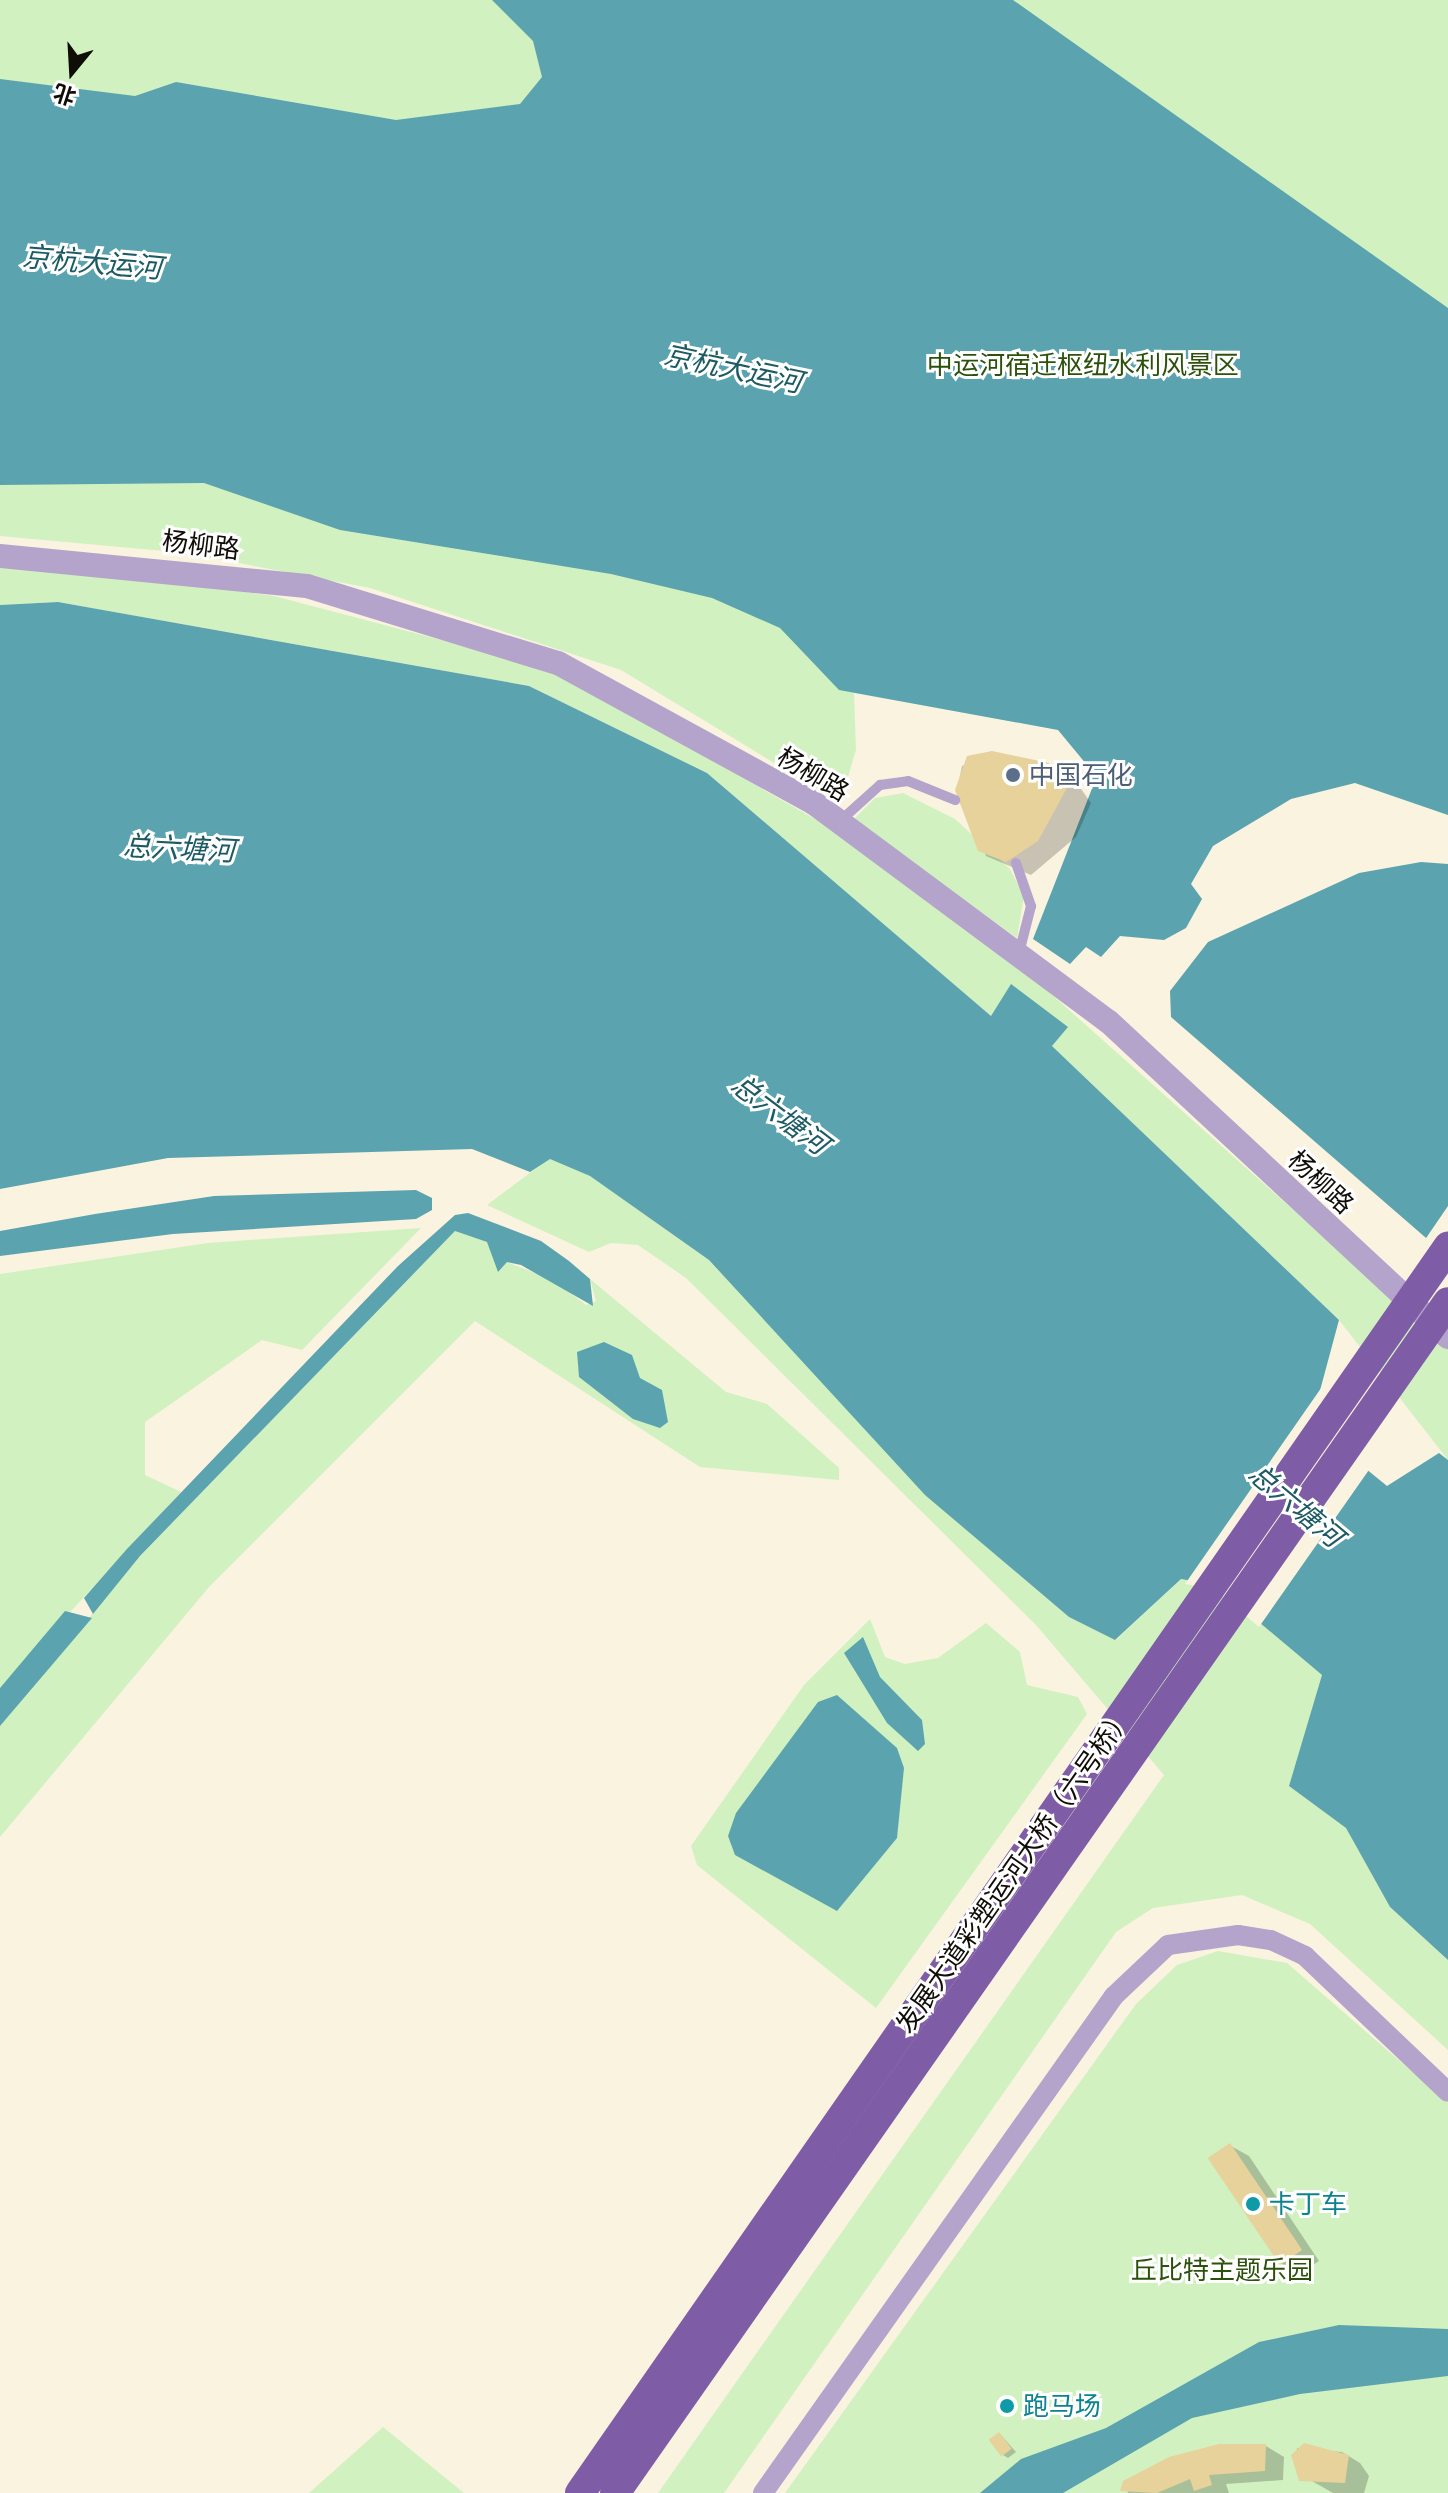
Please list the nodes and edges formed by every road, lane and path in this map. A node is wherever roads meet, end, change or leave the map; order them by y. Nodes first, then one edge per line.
1 (0, 556) edge
2 (955, 800) dead end
3 (839, 822) junction
4 (1016, 863) dead end
5 (1018, 955) junction
6 (1448, 1247) edge
7 (1448, 1302) edge
8 (1448, 1337) edge
9 (1448, 2092) edge
10 (580, 2493) edge
11 (615, 2493) edge
12 (763, 2493) edge

1 - 3 street, 杨柳路
2 - 3 lane
3 - 5 street, 杨柳路
4 - 5 lane
5 - 8 street, 杨柳路
6 - 10 main road, 发展大道彩塑运河大桥（六号桥）, bridge
7 - 11 main road, 发展大道彩塑运河大桥（六号桥）, bridge
9 - 12 street

